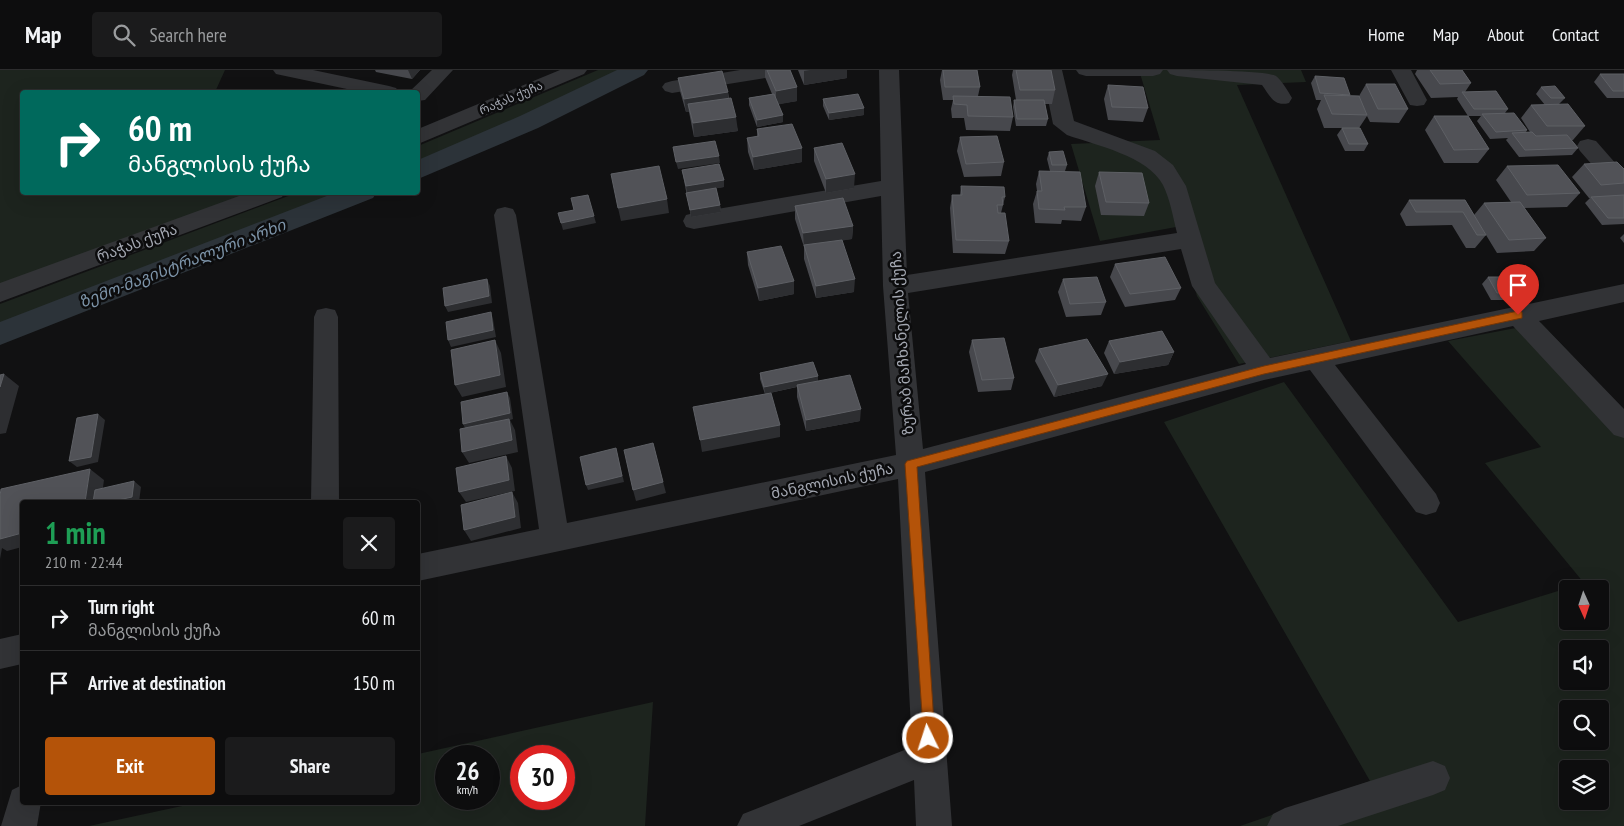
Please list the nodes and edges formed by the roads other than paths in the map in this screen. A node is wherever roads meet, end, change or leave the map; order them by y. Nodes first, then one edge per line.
1 (283, 70) edge
2 (443, 70) edge
3 (577, 70) edge
4 (778, 70) edge
5 (889, 70) edge
6 (1052, 70) edge
7 (1086, 70) edge
8 (1153, 70) edge
9 (1177, 70) edge
10 (1401, 70) edge
11 (672, 87) dead end
12 (379, 90) edge
13 (420, 93) edge
14 (1282, 98) dead end
15 (1417, 100) dead end
16 (420, 136) edge
17 (1588, 146) dead end
18 (893, 186) junction
19 (1624, 187) edge
20 (266, 195) edge
21 (505, 215) dead end
22 (694, 221) dead end
23 (1188, 238) junction
24 (896, 286) junction
25 (0, 293) edge
26 (1624, 293) edge
27 (1518, 315) junction
28 (326, 317) dead end
29 (1316, 359) junction
30 (1264, 370) junction
31 (1624, 427) edge
32 (911, 464) junction
33 (325, 500) edge
34 (1426, 502) dead end
35 (555, 539) junction
36 (420, 567) edge
37 (20, 649) edge
38 (0, 654) edge
39 (930, 758) junction
40 (1433, 778) dead end
41 (24, 805) edge
42 (20, 826) edge
43 (755, 826) edge
44 (934, 826) edge
45 (1285, 826) edge

1 - 12 street
2 - 13 street
3 - 16 street, რაჭას ქუჩა
4 - 11 street
5 - 18 street, ზურაბ მაჩხანელის ქუჩა
6 - 23 street
7 - 8 street
9 - 14 street
10 - 15 street
17 - 19 street
18 - 22 street
18 - 24 street, ზურაბ მაჩხანელის ქუჩა
20 - 25 street, რაჭას ქუჩა
21 - 35 street
23 - 24 street
23 - 30 street
24 - 32 street, ზურაბ მაჩხანელის ქუჩა
26 - 27 street, მანგლისის ქუჩა
27 - 29 street, მანგლისის ქუჩა
27 - 31 street
28 - 33 street
29 - 30 street, მანგლისის ქუჩა
29 - 34 street
30 - 32 street, მანგლისის ქუჩა
32 - 35 street, მანგლისის ქუჩა
32 - 39 street, ზურაბ მაჩხანელის ქუჩა
35 - 36 street, მანგლისის ქუჩა
37 - 38 street
39 - 43 street
39 - 44 street, ზურაბ მაჩხანელის ქუჩა
40 - 45 street
41 - 42 street

